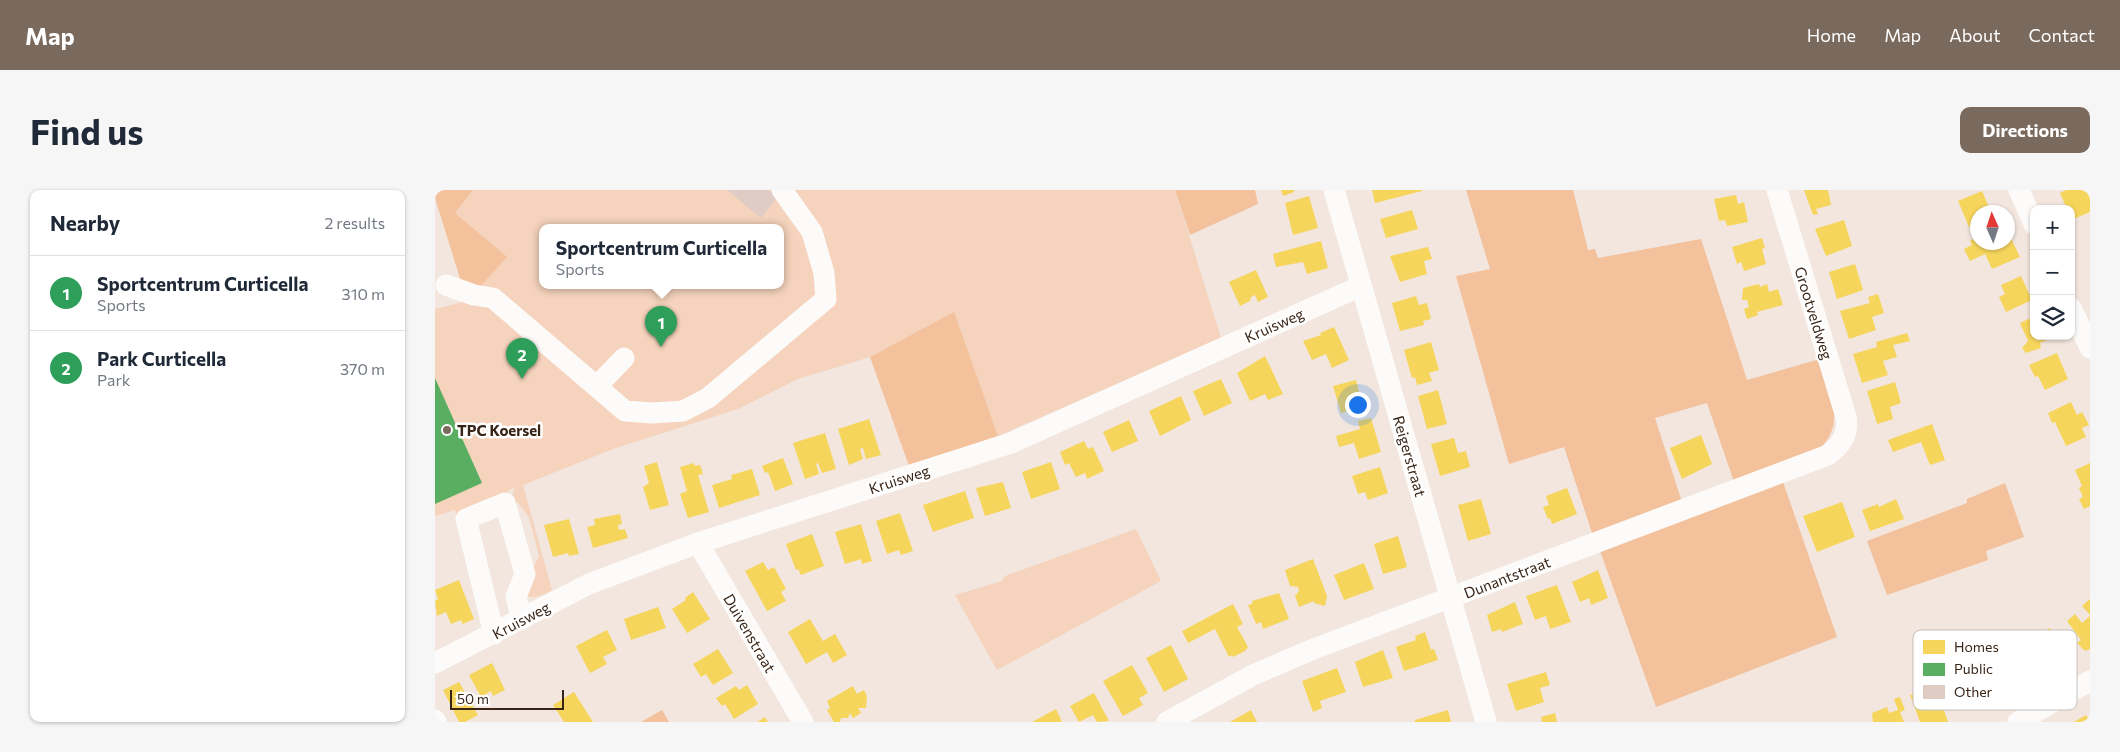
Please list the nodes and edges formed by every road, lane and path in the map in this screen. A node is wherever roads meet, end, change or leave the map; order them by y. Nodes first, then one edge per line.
1 (782, 190) edge
2 (1334, 190) edge
3 (1777, 190) edge
4 (2019, 190) edge
5 (2030, 215) edge
6 (446, 284) dead end
7 (1361, 286) junction
8 (2075, 316) edge
9 (2090, 348) edge
10 (624, 358) dead end
11 (597, 386) junction
12 (1845, 436) joint
13 (698, 543) junction
14 (1451, 598) junction
15 (521, 620) junction
16 (494, 634) junction
17 (435, 663) edge
18 (2090, 681) edge
19 (2077, 688) edge
20 (2039, 710) edge
21 (803, 722) edge
22 (1167, 722) edge
23 (1487, 722) edge
24 (2018, 722) edge

1 - 11 street
2 - 7 street, Reigerstraat
3 - 12 street, Grootveldweg
4 - 5 street
6 - 11 street
7 - 13 street, Kruisweg
7 - 14 street, Reigerstraat
8 - 9 street
10 - 11 street
12 - 14 street, Dunantstraat
13 - 15 street, Kruisweg
13 - 21 street, Duivenstraat
14 - 22 street, Dunantstraat
14 - 23 street, Reigerstraat
15 - 16 street, Kruisweg
15 - 16 street
16 - 17 street, Kruisweg
18 - 19 street
20 - 24 street

